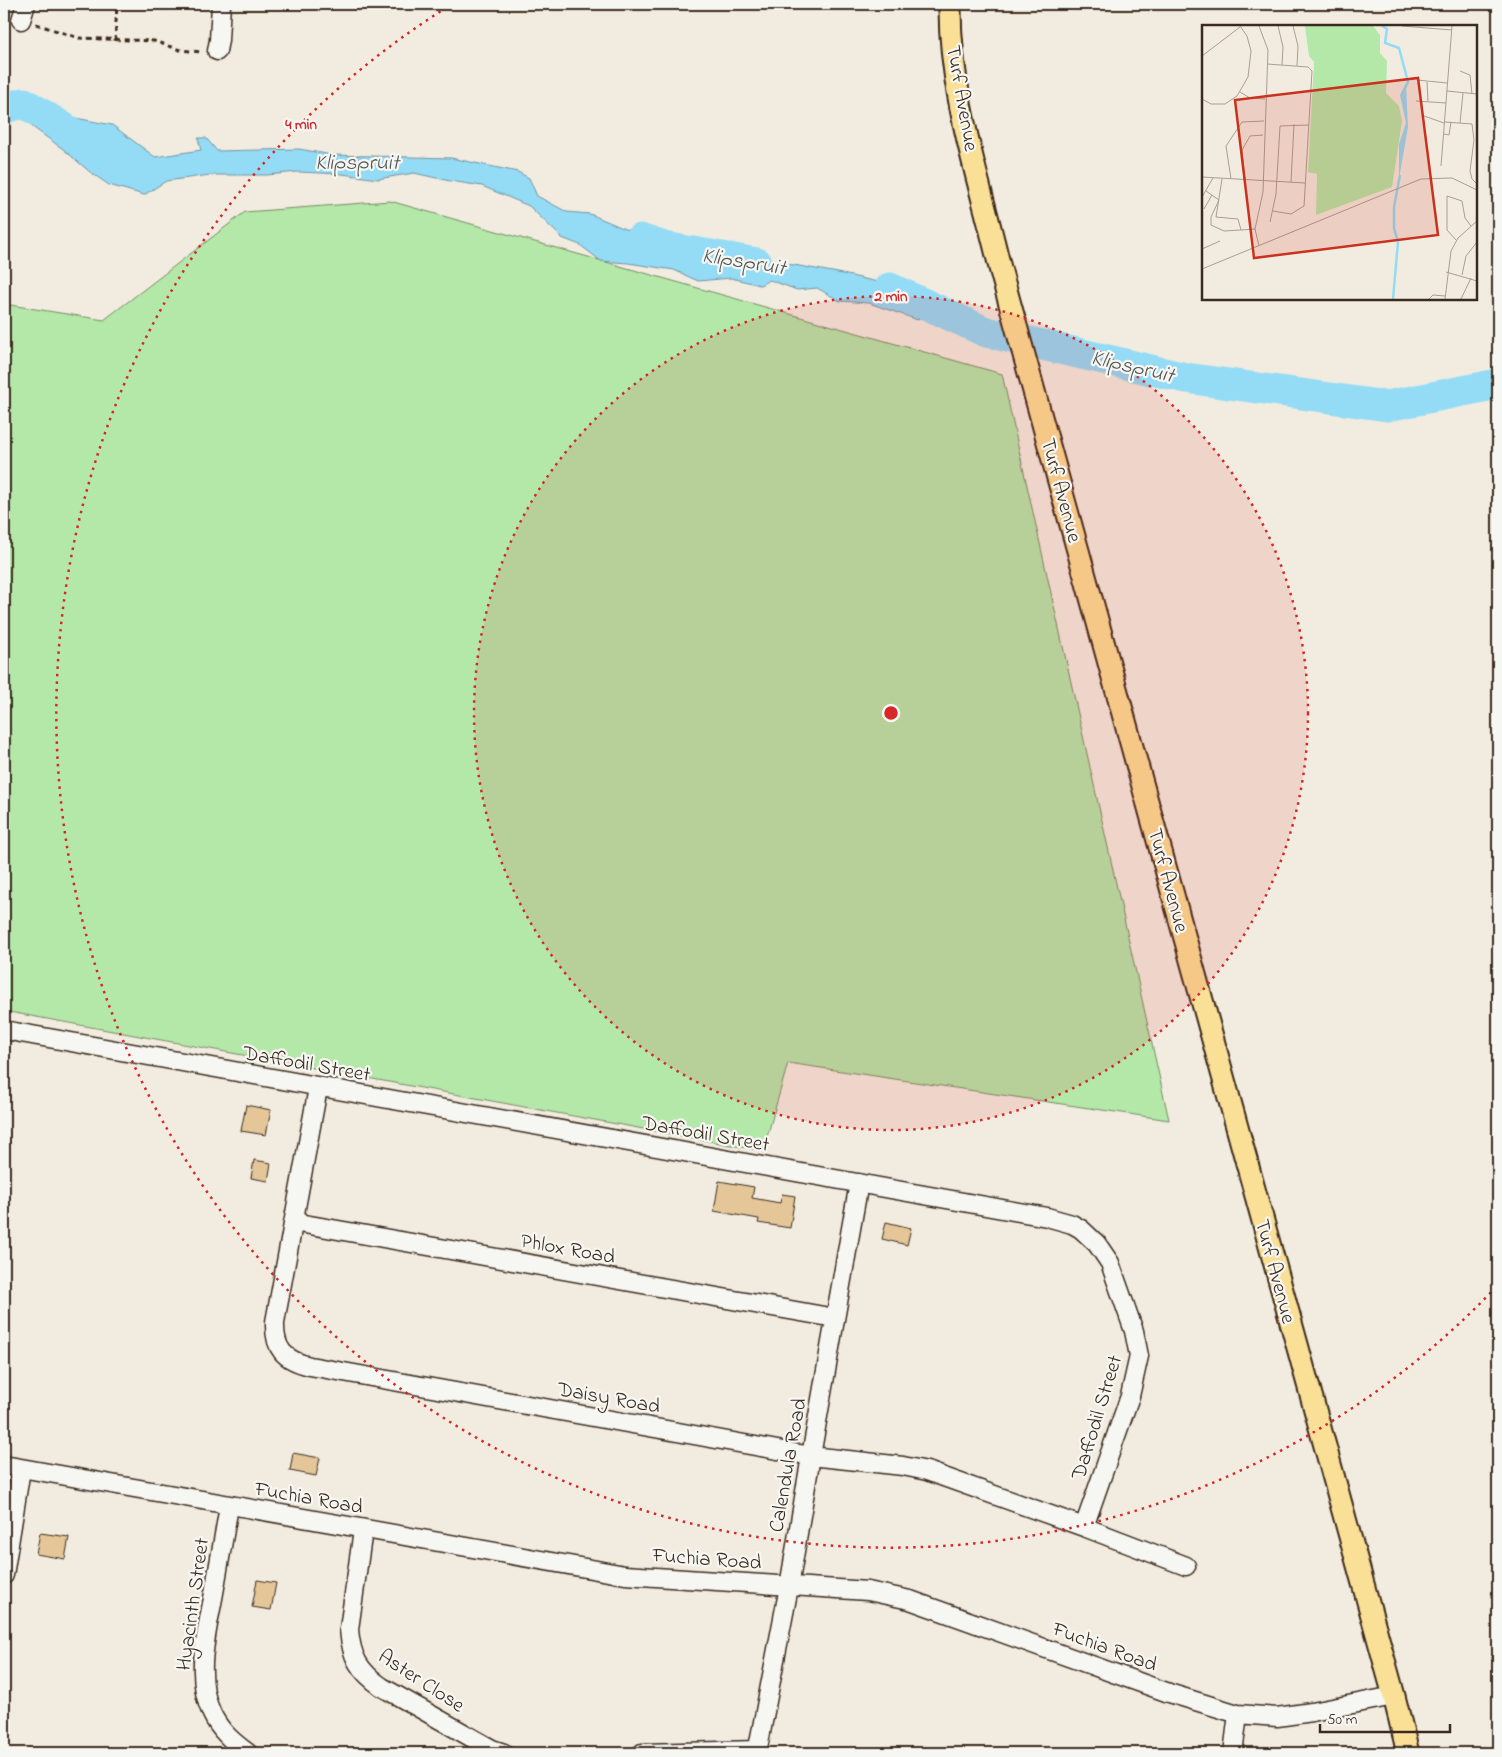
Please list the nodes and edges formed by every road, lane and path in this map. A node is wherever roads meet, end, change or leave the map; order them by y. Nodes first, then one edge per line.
1 (118, 4) edge
2 (221, 4) edge
3 (950, 4) edge
4 (24, 12) edge
5 (115, 41) junction
6 (217, 52) joint
7 (4, 1030) edge
8 (318, 1088) junction
9 (860, 1183) junction
10 (293, 1222) junction
11 (835, 1318) junction
12 (811, 1456) junction
13 (4, 1466) edge
14 (21, 1469) junction
15 (229, 1506) junction
16 (1084, 1528) junction
17 (363, 1530) junction
18 (1186, 1566) dead end
19 (4, 1575) edge
20 (789, 1587) junction
21 (1394, 1696) junction
22 (1238, 1714) junction
23 (758, 1751) edge
24 (248, 1753) edge
25 (504, 1753) edge
26 (642, 1753) edge
27 (1233, 1753) edge
28 (1408, 1753) edge

1 - 5 path
2 - 6 street
3 - 21 main road, Turf Avenue
4 - 5 path
5 - 6 path
7 - 8 street, Daffodil Street
8 - 9 street, Daffodil Street
8 - 10 street, Daisy Road
9 - 11 street, Calendula Road
9 - 16 street, Daffodil Street
10 - 11 street, Phlox Road
10 - 12 street, Daisy Road
11 - 12 street, Calendula Road
12 - 16 street, Daisy Road
12 - 20 street, Calendula Road
13 - 14 street, Fuchia Road
14 - 15 street, Fuchia Road
14 - 19 street
15 - 17 street, Fuchia Road
15 - 24 street, Hyacinth Street
16 - 18 street, Daisy Road
17 - 20 street, Fuchia Road
17 - 25 street, Aster Close
20 - 22 street, Fuchia Road
20 - 23 street, Calendula Road
21 - 22 street, Fuchia Road
21 - 28 main road, Turf Avenue
22 - 27 street
23 - 26 street

